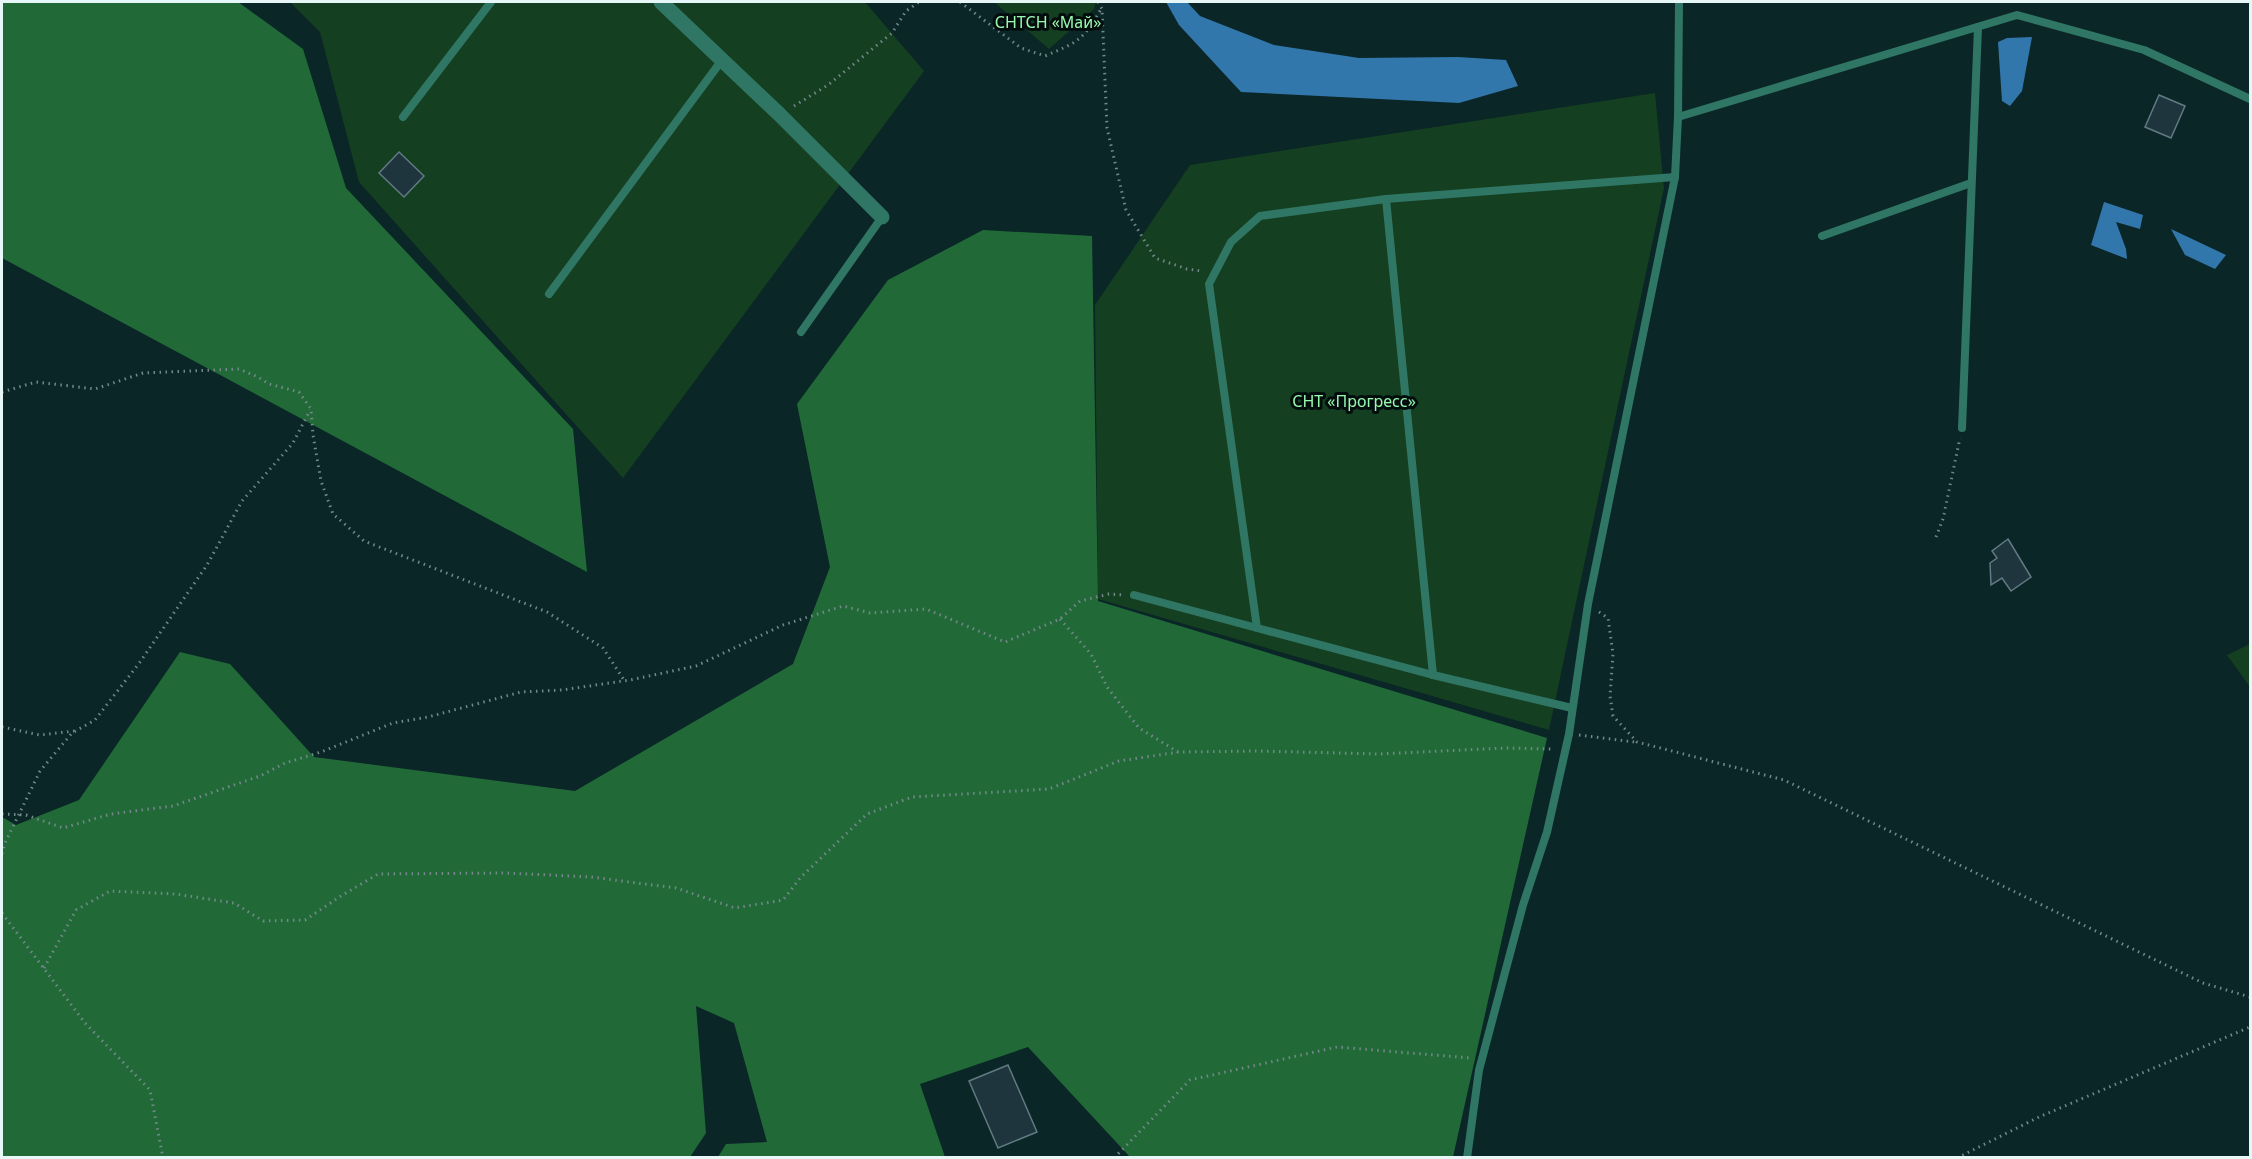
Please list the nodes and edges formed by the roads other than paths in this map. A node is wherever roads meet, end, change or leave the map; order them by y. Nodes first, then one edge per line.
1 (491, 2) edge
2 (660, 2) edge
3 (1679, 2) edge
4 (1978, 27) junction
5 (722, 60) junction
6 (2250, 99) edge
7 (403, 117) dead end
8 (1678, 117) junction
9 (1675, 177) junction
10 (1971, 183) junction
11 (1386, 199) junction
12 (882, 217) joint
13 (1822, 236) dead end
14 (549, 294) dead end
15 (801, 332) dead end
16 (1962, 428) road end
17 (1134, 595) road end
18 (1257, 628) junction
19 (1433, 675) junction
20 (1572, 708) junction
21 (1467, 1158) edge

1 - 7 lane
2 - 5 street
3 - 8 lane
4 - 6 lane
4 - 8 lane
4 - 10 lane
5 - 12 street
5 - 14 lane
8 - 9 lane
9 - 11 lane
9 - 20 lane
10 - 13 lane
10 - 16 lane
11 - 18 lane
11 - 19 lane
12 - 15 lane
17 - 18 lane
18 - 19 lane
19 - 20 lane
20 - 21 lane

